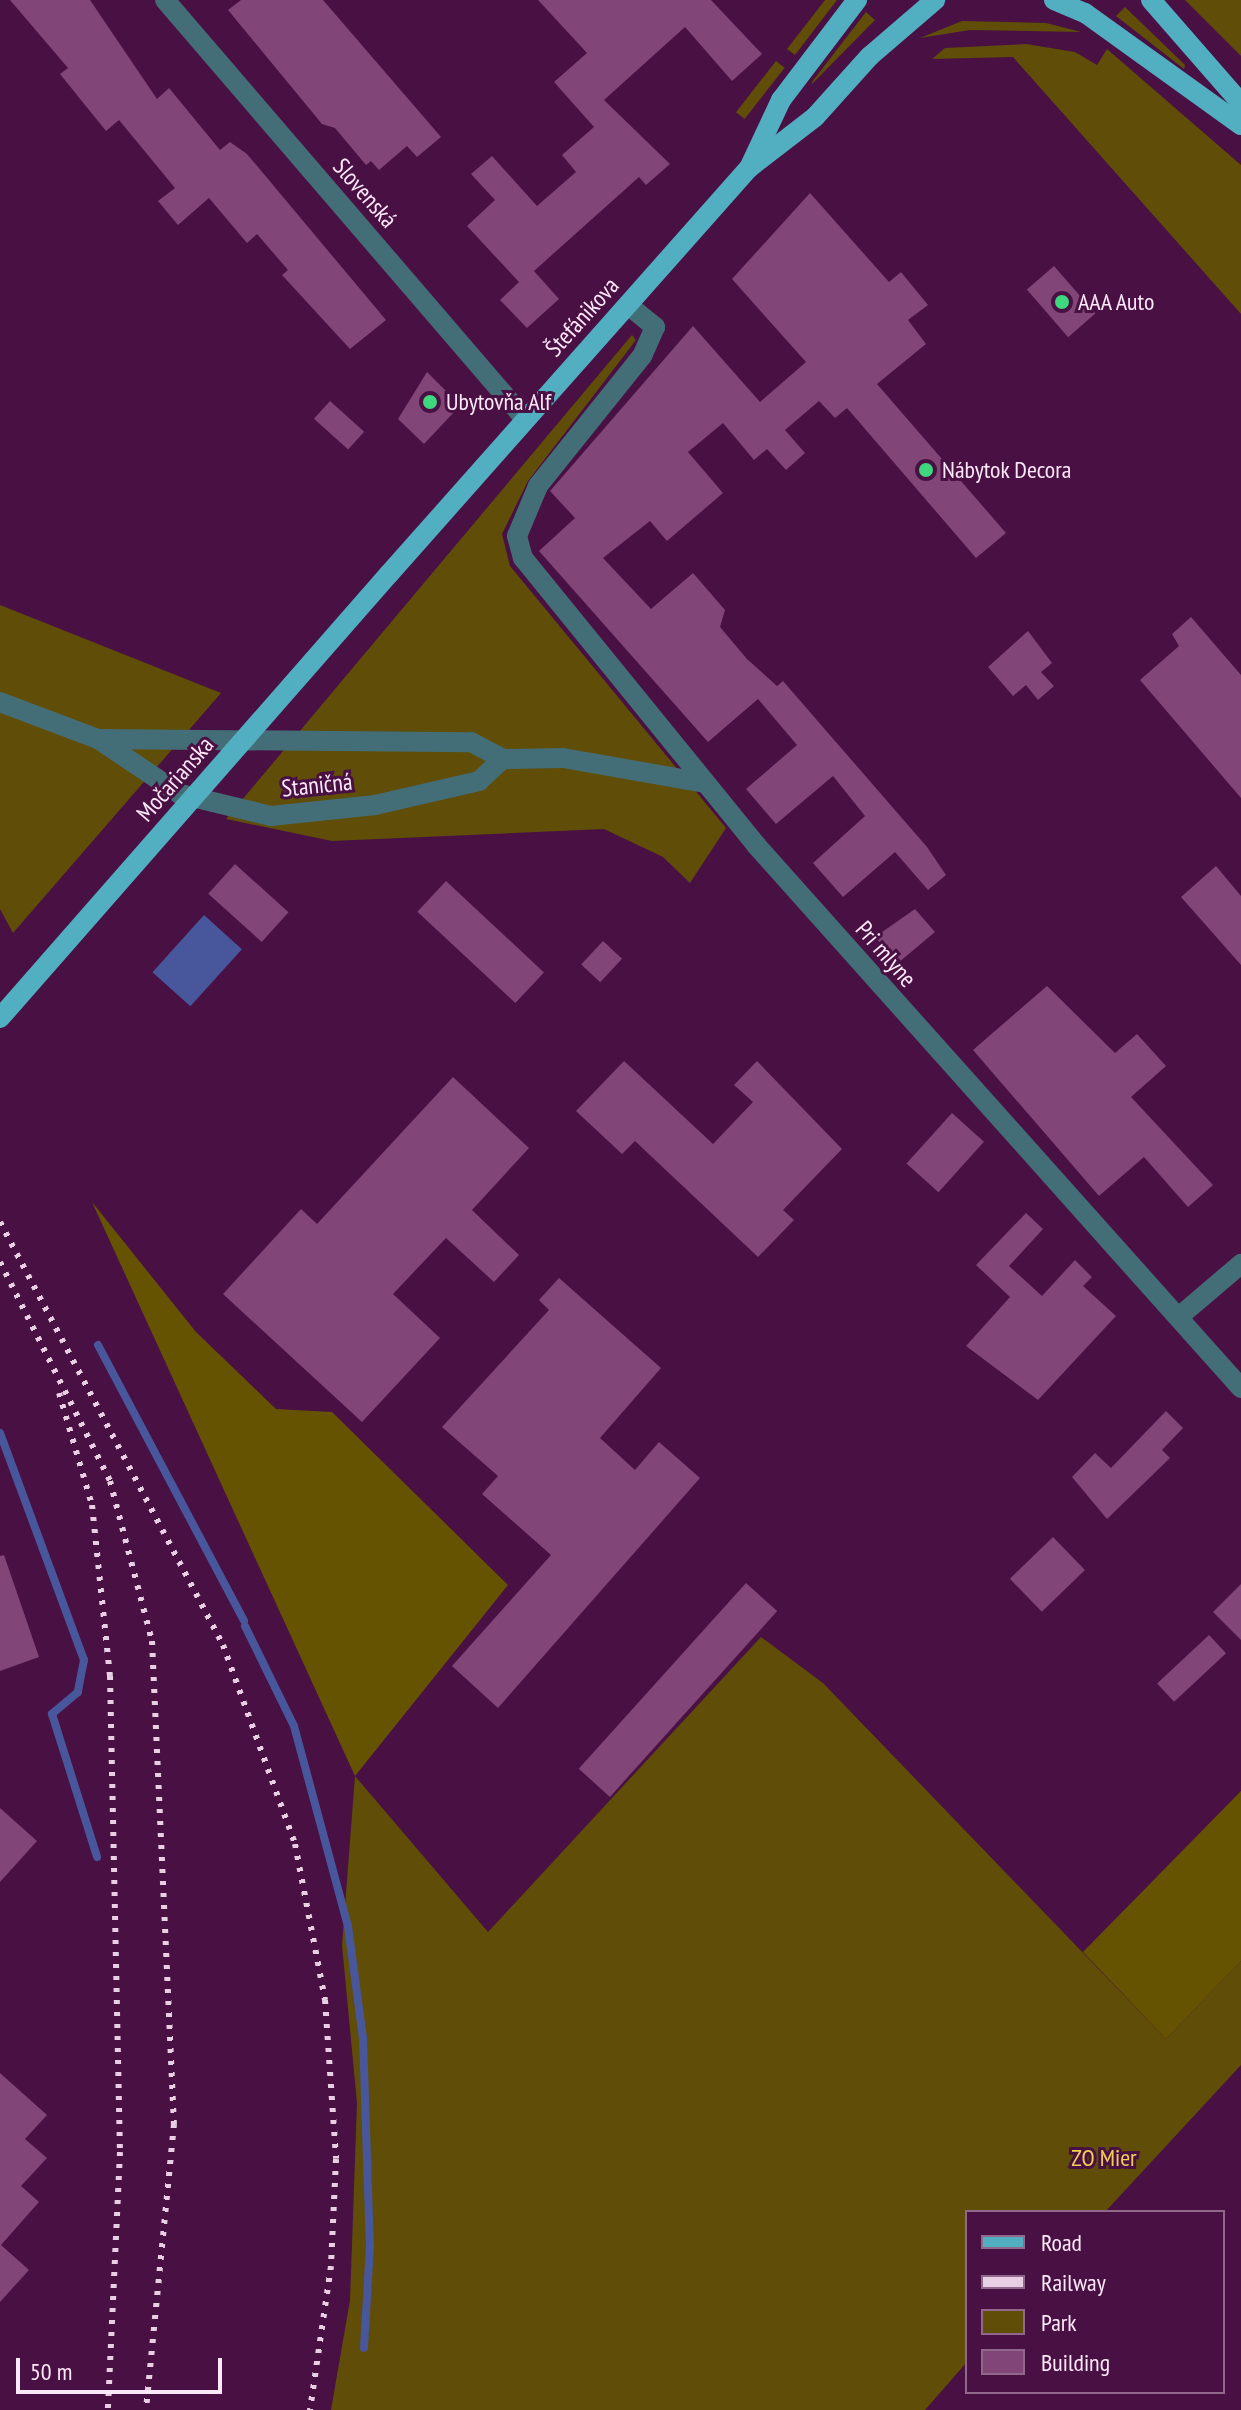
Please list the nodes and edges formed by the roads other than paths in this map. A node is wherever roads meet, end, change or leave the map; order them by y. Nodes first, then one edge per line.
1 (165, 0) edge
2 (857, 0) edge
3 (935, 0) edge
4 (1054, 0) edge
5 (1151, 0) edge
6 (1241, 103) edge
7 (1241, 125) edge
8 (749, 168) junction
9 (628, 305) junction
10 (525, 419) junction
11 (389, 574) joint
12 (0, 702) edge
13 (98, 739) junction
14 (503, 759) junction
15 (705, 783) junction
16 (0, 1018) edge
17 (1241, 1264) edge
18 (1181, 1315) junction
19 (1241, 1388) edge

1 - 10 street, Slovenská
2 - 8 main road
3 - 8 main road
4 - 7 main road
5 - 6 main road
8 - 9 main road, Štefánikova
9 - 10 main road, Štefánikova
9 - 15 street, Pri mlyne
10 - 11 main road, Štefánikova
11 - 16 main road, Močarianska, bridge
12 - 13 street, Staničná
13 - 14 street, Staničná
13 - 14 street, Staničná
14 - 15 street, Staničná
15 - 18 street, Pri mlyne
17 - 18 street
18 - 19 street, Pri mlyne

